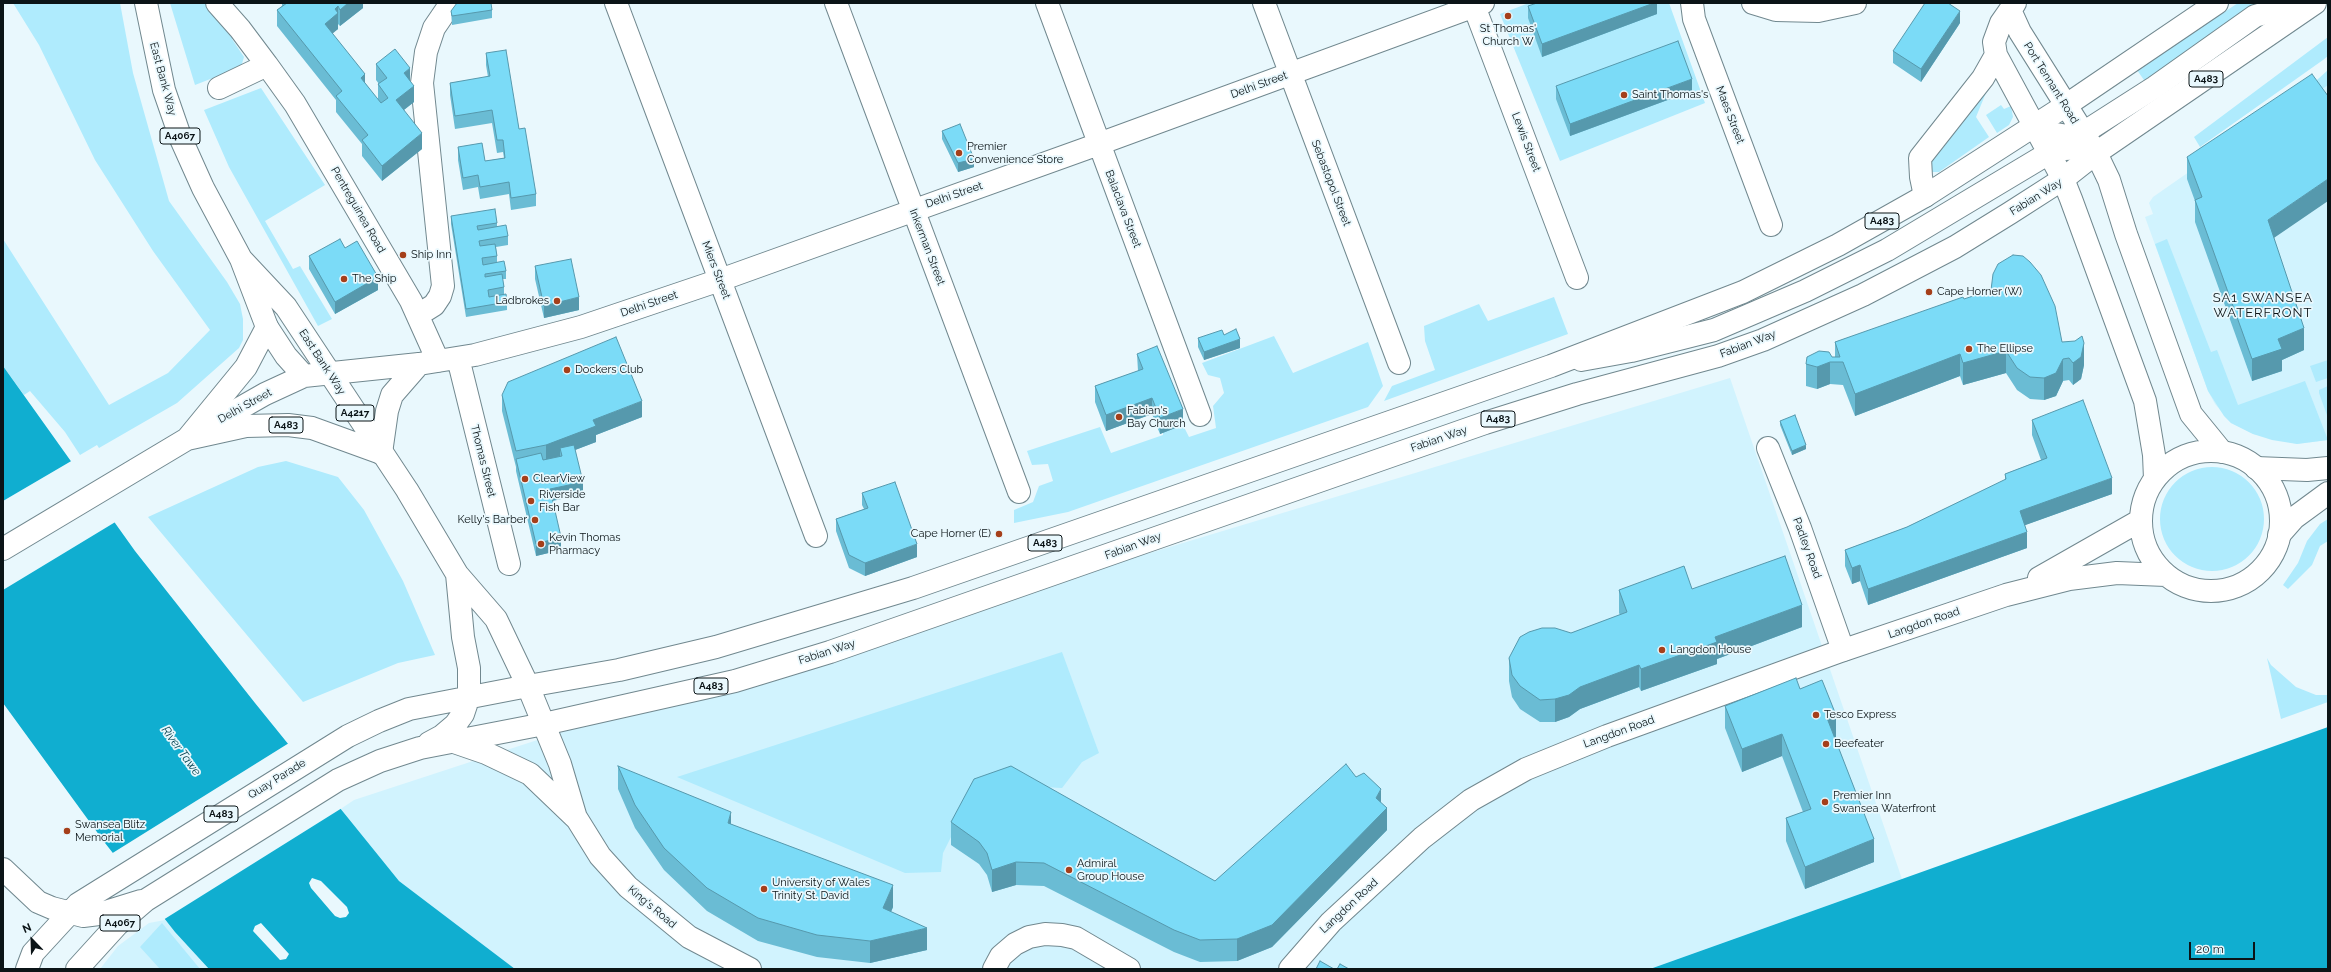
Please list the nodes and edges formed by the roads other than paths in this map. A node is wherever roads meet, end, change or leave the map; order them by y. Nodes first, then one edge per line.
1 (146, 3) edge
2 (217, 3) edge
3 (451, 3) edge
4 (616, 3) edge
5 (836, 3) edge
6 (1047, 3) edge
7 (1264, 3) edge
8 (1692, 3) edge
9 (1753, 3) edge
10 (1854, 3) edge
11 (2217, 3) edge
12 (2300, 3) edge
13 (2315, 3) edge
14 (1479, 5) edge
15 (2013, 7) edge
16 (1996, 55) junction
17 (267, 65) junction
18 (1290, 74) junction
19 (219, 88) dead end
20 (2065, 106) junction
21 (2034, 126) junction
22 (2083, 133) junction
23 (1098, 144) junction
24 (2048, 153) junction
25 (2096, 153) junction
26 (2063, 179) junction
27 (1925, 196) junction
28 (913, 209) junction
29 (1771, 225) dead end
30 (241, 259) junction
31 (1577, 278) dead end
32 (720, 280) junction
33 (418, 315) junction
34 (267, 327) junction
35 (438, 361) junction
36 (1399, 364) dead end
37 (1551, 366) junction
38 (329, 373) junction
39 (304, 376) junction
40 (1200, 415) dead end
41 (187, 439) junction
42 (1768, 448) dead end
43 (2222, 452) junction
44 (382, 453) junction
45 (2256, 468) junction
46 (2328, 468) edge
47 (2155, 479) junction
48 (1019, 492) dead end
49 (2328, 494) edge
50 (2141, 520) junction
51 (2279, 535) junction
52 (816, 536) dead end
53 (3, 549) edge
54 (509, 564) dead end
55 (457, 574) junction
56 (2166, 575) junction
57 (2006, 595) junction
58 (1843, 650) junction
59 (528, 686) junction
60 (469, 696) junction
61 (544, 724) junction
62 (454, 742) junction
63 (420, 748) junction
64 (577, 819) junction
65 (3, 869) edge
66 (146, 900) junction
67 (68, 912) junction
68 (27, 969) edge
69 (77, 969) edge
70 (750, 969) edge
71 (994, 969) edge
72 (1129, 969) edge
73 (1290, 969) edge

1 - 30 main road, East Bank Way / A4067
2 - 17 main road, Pentreguinea Road
3 - 33 main road
4 - 32 main road, Miers Street
5 - 28 main road, Inkerman Street
6 - 23 main road, Balaclava Street
7 - 18 main road, Sebastopol Street
8 - 29 main road, Maes Street
9 - 10 main road
11 - 20 main road, A483
12 - 22 main road
13 - 25 main road, Fabian Way / A483
14 - 18 main road, Delhi Street
14 - 31 main road, Lewis Street
15 - 16 main road, Port Tennant Road
15 - 20 main road, Port Tennant Road
16 - 21 main road, Port Tennant Road
16 - 27 main road, Port Tennant Road
17 - 19 main road
17 - 33 main road, Pentreguinea Road
18 - 23 main road, Delhi Street
18 - 36 main road, Sebastopol Street
20 - 21 main road, A483
20 - 22 main road, Port Tennant Road
21 - 22 main road
21 - 24 main road, Port Tennant Road
21 - 27 main road, A483
22 - 25 main road, Port Tennant Road
23 - 28 main road, Delhi Street
23 - 40 main road, Balaclava Street
24 - 25 main road
24 - 26 main road, Port Tennant Road
24 - 37 main road
25 - 26 main road, Fabian Way / A483
25 - 43 main road, Port Tennant Road
26 - 47 main road, Port Tennant Road
26 - 61 main road, Fabian Way / A483
27 - 37 main road, A483
28 - 32 main road, Delhi Street
28 - 48 main road, Inkerman Street
30 - 34 main road, East Bank Way / A4067
30 - 38 main road, East Bank Way / A4067
32 - 35 main road, Delhi Street
32 - 52 main road, Miers Street
33 - 35 main road, Pentreguinea Road
34 - 39 main road
34 - 41 main road
35 - 38 main road, Delhi Street
35 - 44 main road
35 - 54 main road, Thomas Street
37 - 59 main road, A483
38 - 39 main road, Delhi Street
38 - 44 main road, East Bank Way / A4217
39 - 41 main road, Delhi Street
41 - 44 main road, A483
41 - 53 main road, A483
42 - 58 main road, Padley Road
43 - 45 main road
43 - 47 main road
44 - 55 main road, East Bank Way / A483
45 - 46 main road
45 - 51 main road
47 - 50 main road
49 - 51 main road
50 - 56 main road
50 - 57 main road, Langdon Road
51 - 56 main road
55 - 59 main road, East Bank Way / A483
55 - 60 main road, East Bank Way / A483
56 - 57 main road, Langdon Road
57 - 58 main road, Langdon Road
58 - 73 main road, Langdon Road
59 - 60 main road, Quay Parade / A483
59 - 61 main road, King's Road
60 - 63 main road, East Bank Way / A483
60 - 67 main road, Quay Parade / A483
61 - 62 main road, A483
61 - 64 main road, King's Road
62 - 63 main road, A483
62 - 64 main road, King's Road
63 - 66 main road, A483
64 - 70 main road, King's Road
65 - 67 main road, A483
66 - 67 main road, A483
66 - 69 main road, A4067
67 - 68 main road, Quay Parade / A483
71 - 72 main road

